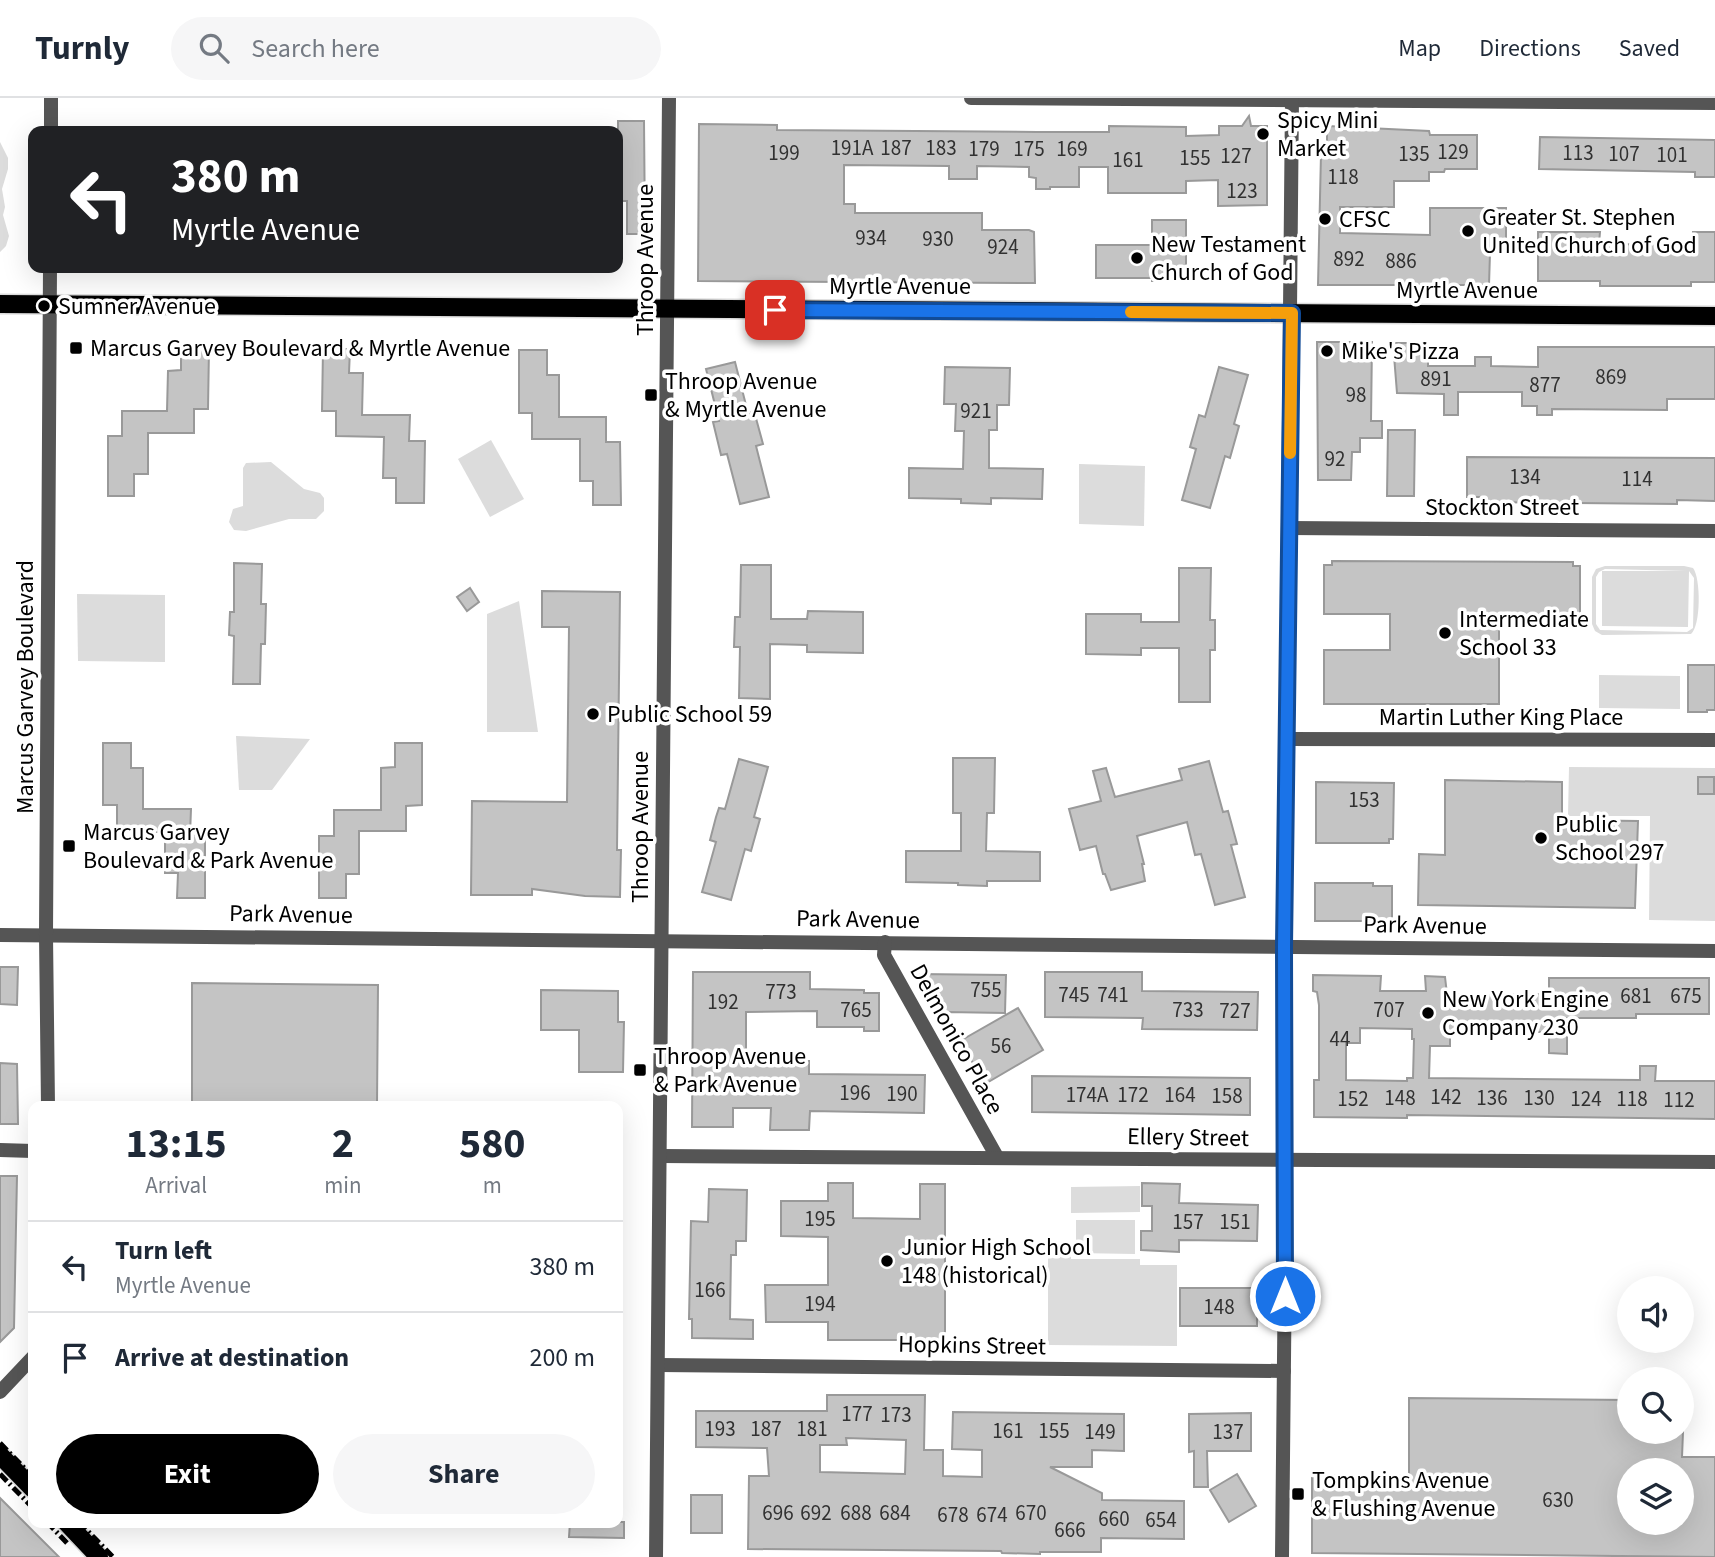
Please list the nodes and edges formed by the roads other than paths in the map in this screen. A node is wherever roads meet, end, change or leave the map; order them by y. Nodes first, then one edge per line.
1 (51, 98) edge
2 (669, 98) edge
3 (971, 98) edge
4 (1292, 99) edge
5 (1715, 103) edge
6 (51, 126) edge
7 (50, 273) edge
8 (0, 304) edge
9 (50, 305) junction
10 (667, 309) junction
11 (1292, 313) junction
12 (1715, 316) edge
13 (1289, 528) junction
14 (1715, 531) edge
15 (1286, 738) junction
16 (1715, 740) edge
17 (0, 934) edge
18 (46, 935) junction
19 (662, 940) junction
20 (885, 942) junction
21 (1284, 947) junction
22 (1715, 951) edge
23 (48, 1101) edge
24 (0, 1150) edge
25 (28, 1151) edge
26 (661, 1156) junction
27 (998, 1157) junction
28 (1286, 1161) junction
29 (1715, 1162) edge
30 (28, 1362) edge
31 (659, 1365) junction
32 (1284, 1371) junction
33 (0, 1392) edge
34 (0, 1455) edge
35 (28, 1484) edge
36 (72, 1528) edge
37 (99, 1557) edge
38 (656, 1557) edge
39 (1282, 1557) edge

1 - 6 street
2 - 10 street, Throop Avenue
3 - 4 street
4 - 5 street
4 - 11 street
7 - 9 street, Marcus Garvey Boulevard
8 - 9 main road, Myrtle Avenue
9 - 10 main road, Myrtle Avenue
9 - 18 street, Marcus Garvey Boulevard
10 - 11 main road, Myrtle Avenue
10 - 19 street, Throop Avenue
11 - 12 main road, Myrtle Avenue
11 - 13 street
13 - 14 street, Stockton Street
13 - 15 street
15 - 16 street, Martin Luther King Place
15 - 21 street
17 - 18 street, Park Avenue
18 - 19 street, Park Avenue
18 - 23 street, Marcus Garvey Boulevard
19 - 20 street, Park Avenue
19 - 26 street, Throop Avenue
20 - 21 street, Park Avenue
20 - 27 street, Delmonico Place
21 - 22 street, Park Avenue
21 - 28 street
24 - 25 street
26 - 27 street, Ellery Street
26 - 31 street, Throop Avenue
27 - 28 street, Ellery Street
28 - 29 street, Ellery Street
28 - 32 street
30 - 33 street
31 - 32 street, Hopkins Street
31 - 38 street, Throop Avenue
32 - 39 street
34 - 35 main road
36 - 37 main road

